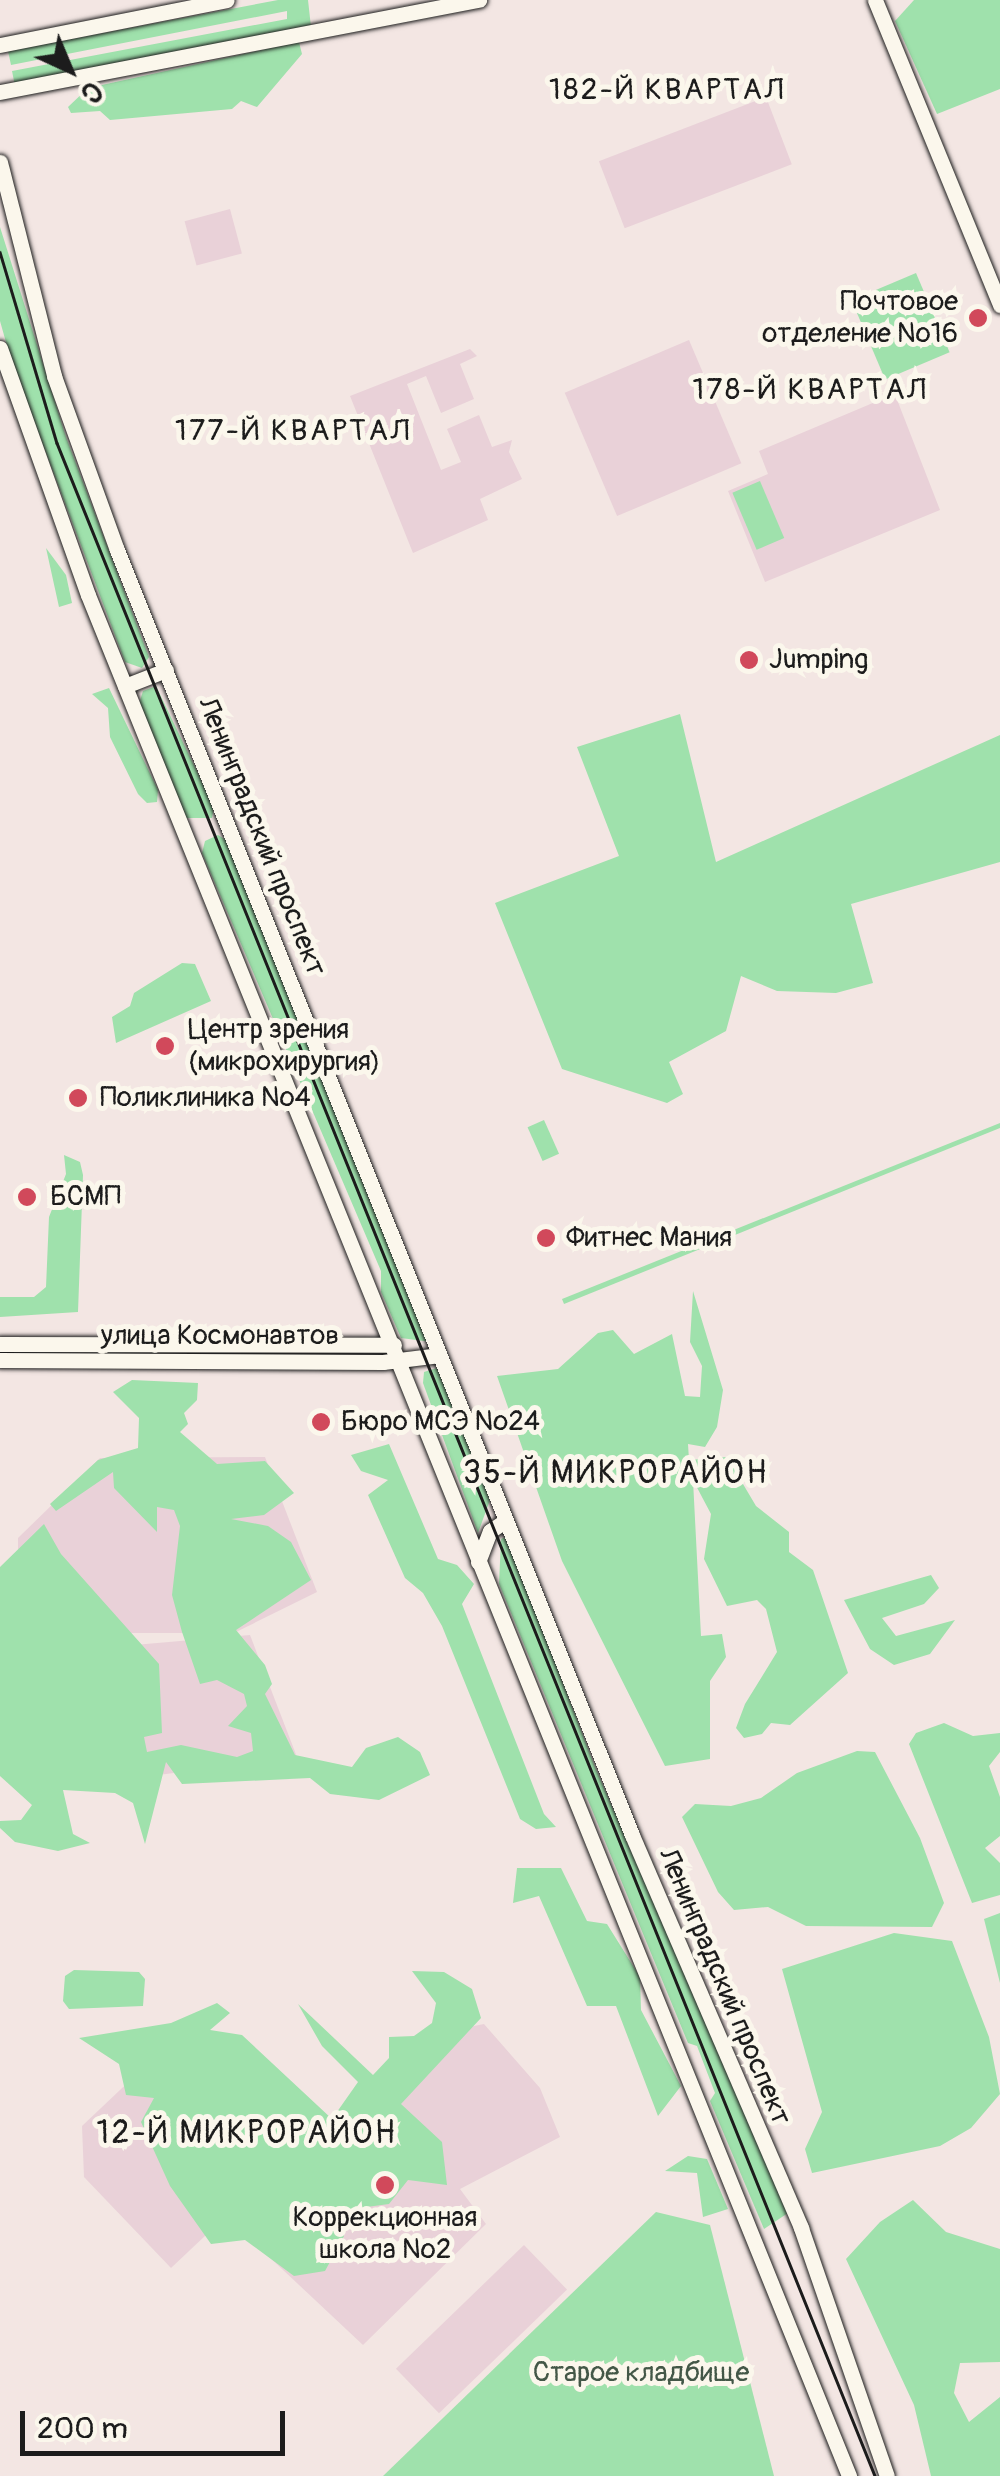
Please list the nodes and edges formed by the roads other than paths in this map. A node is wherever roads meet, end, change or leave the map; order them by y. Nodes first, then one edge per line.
1 (227, 0) edge
2 (478, 0) edge
3 (875, 0) edge
4 (0, 46) edge
5 (0, 92) edge
6 (0, 162) edge
7 (5, 216) edge
8 (1000, 305) edge
9 (0, 348) edge
10 (166, 670) junction
11 (125, 686) junction
12 (0, 1344) edge
13 (397, 1352) junction
14 (440, 1355) junction
15 (0, 1360) edge
16 (505, 1521) junction
17 (478, 1562) junction
18 (849, 2476) edge
19 (887, 2476) edge

1 - 4 main road
2 - 5 main road
3 - 8 main road
6 - 7 main road, Ленинградский проспект
7 - 10 main road, Ленинградский проспект
9 - 11 main road
10 - 11 main road
10 - 14 main road, Ленинградский проспект
11 - 13 main road
12 - 13 main road, улица Космонавтов
13 - 14 main road, улица Космонавтов
13 - 15 main road, улица Космонавтов
13 - 17 main road
14 - 16 main road, Ленинградский проспект
16 - 17 main road
16 - 19 main road, Ленинградский проспект
17 - 18 main road

